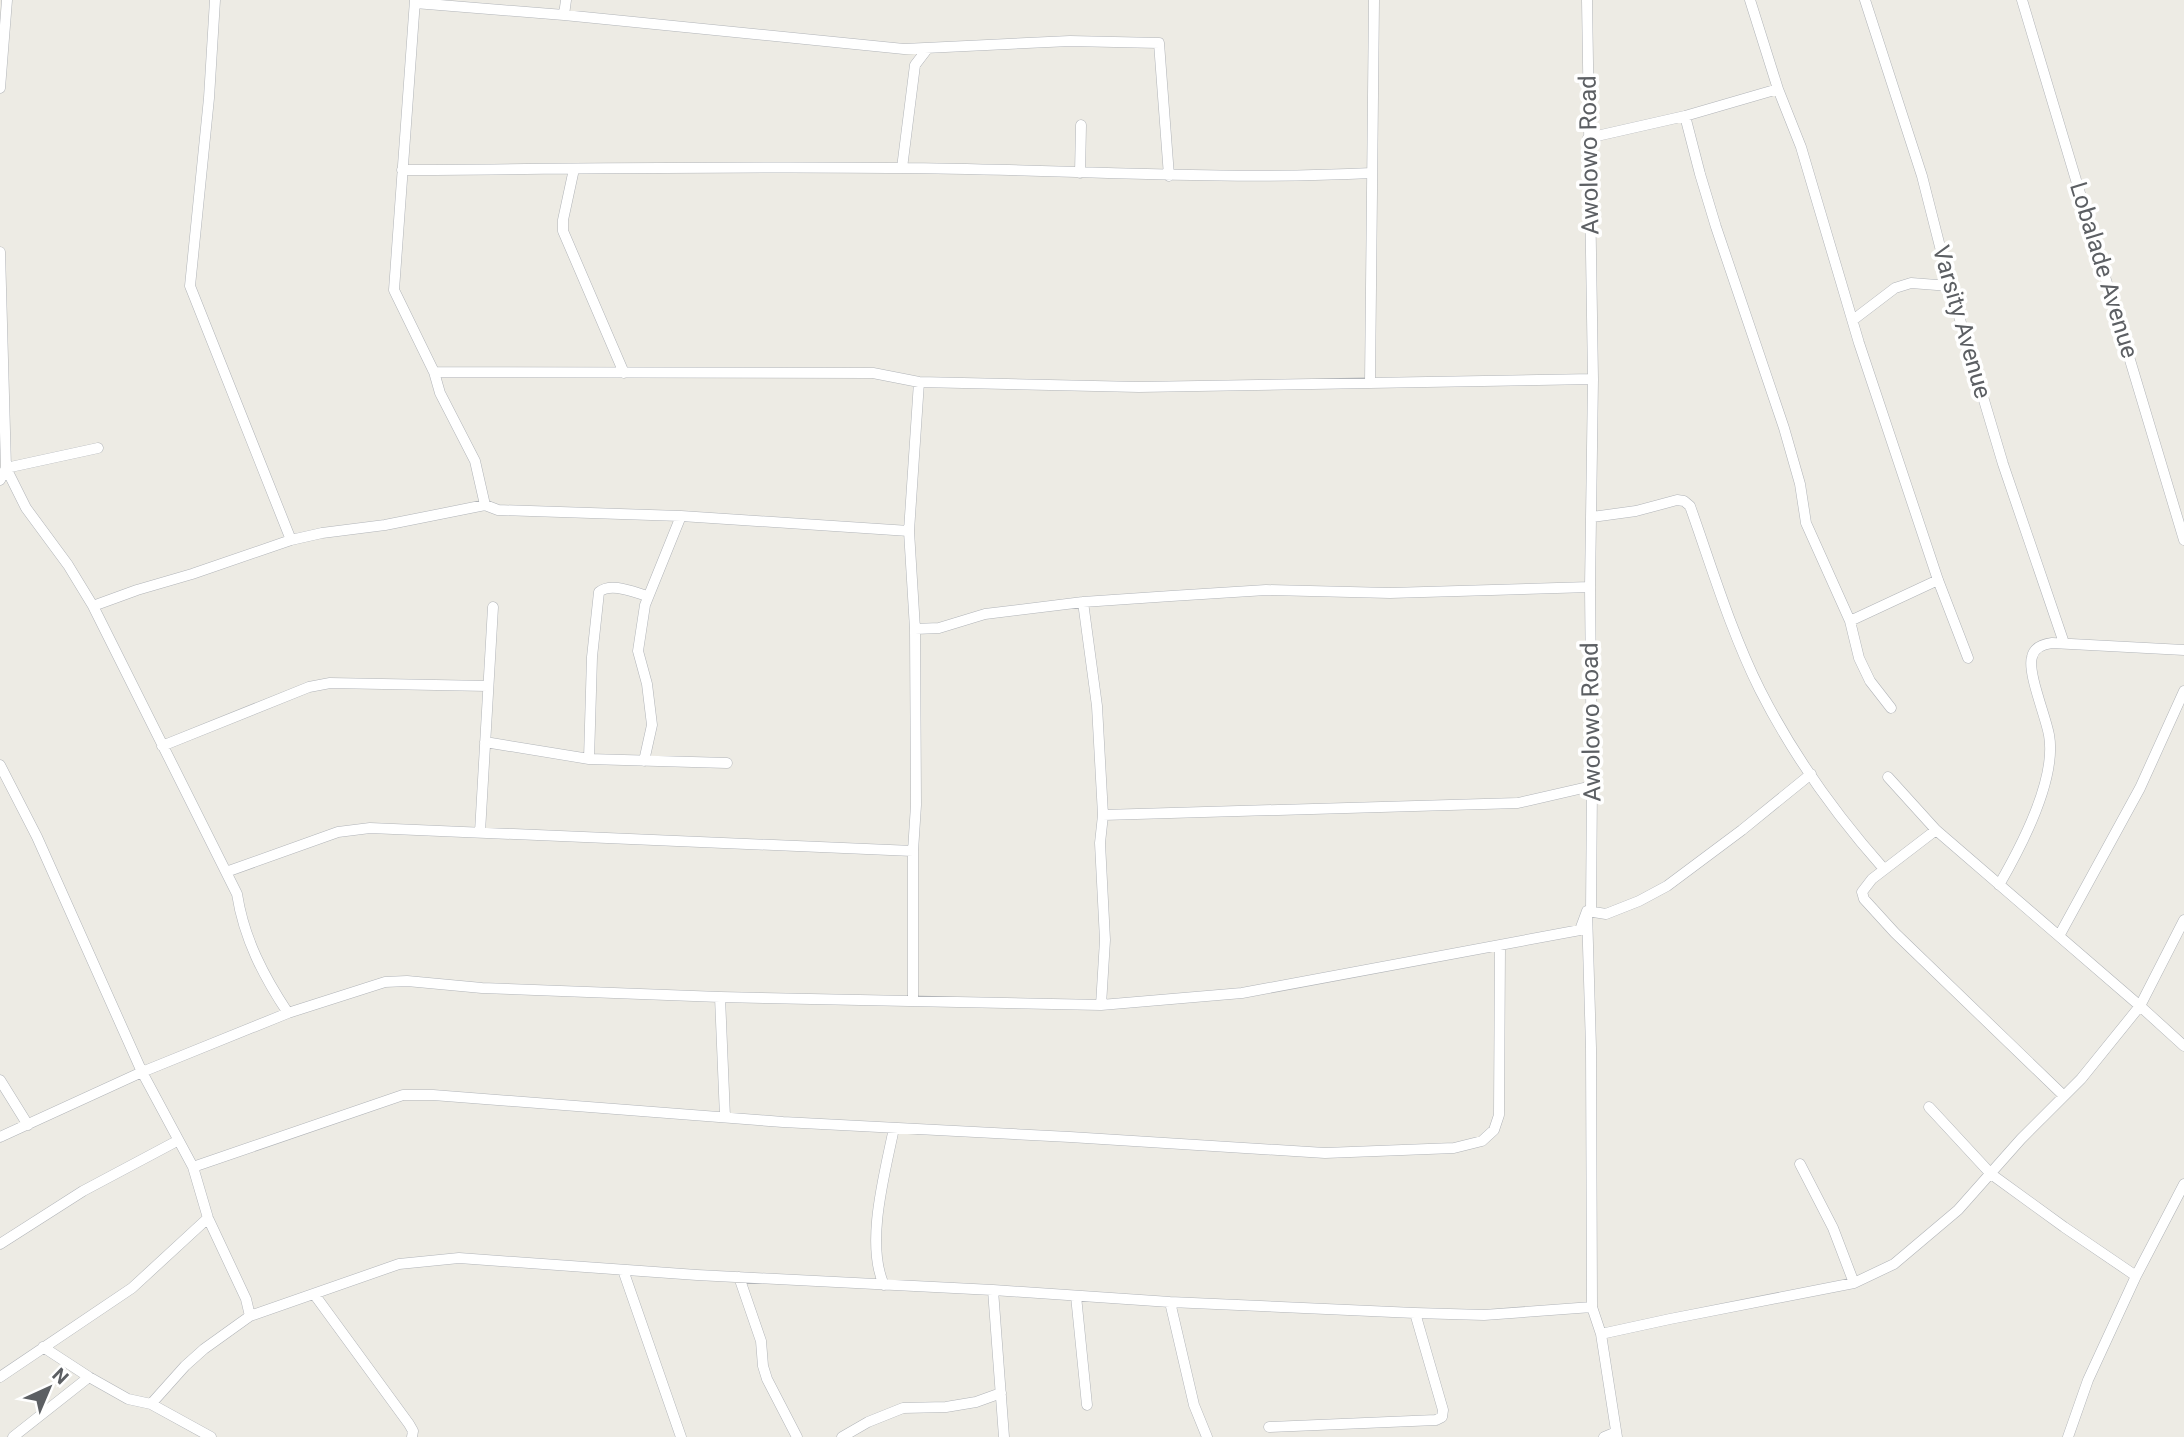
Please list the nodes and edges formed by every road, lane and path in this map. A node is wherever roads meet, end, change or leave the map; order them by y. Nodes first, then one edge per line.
1 (7, 0) edge
2 (215, 0) edge
3 (566, 0) edge
4 (1374, 0) edge
5 (1587, 0) edge
6 (1750, 0) edge
7 (1865, 0) edge
8 (2022, 0) edge
9 (415, 2) edge
10 (564, 15) junction
11 (928, 48) junction
12 (904, 50) junction
13 (915, 65) junction
14 (0, 88) edge
15 (1778, 89) junction
16 (1685, 116) junction
17 (1081, 125) dead end
18 (1588, 138) junction
19 (902, 168) junction
20 (574, 169) junction
21 (402, 170) junction
22 (1080, 173) junction
23 (1372, 173) junction
24 (1169, 176) junction
25 (0, 252) edge
26 (1950, 286) junction
27 (1853, 320) junction
28 (433, 372) junction
29 (624, 373) junction
30 (1592, 379) junction
31 (919, 382) junction
32 (1370, 383) junction
33 (99, 447) dead end
34 (6, 468) junction
35 (0, 480) edge
36 (485, 505) junction
37 (681, 516) junction
38 (1592, 517) junction
39 (909, 531) junction
40 (291, 540) junction
41 (2184, 540) edge
42 (1938, 580) junction
43 (1590, 587) junction
44 (647, 596) junction
45 (1083, 602) junction
46 (93, 606) junction
47 (493, 607) dead end
48 (1850, 621) junction
49 (915, 629) junction
50 (2064, 643) junction
51 (2184, 650) edge
52 (1968, 658) dead end
53 (488, 686) junction
54 (2184, 691) edge
55 (1891, 708) dead end
56 (485, 742) junction
57 (162, 746) junction
58 (589, 759) junction
59 (644, 761) junction
60 (727, 763) dead end
61 (0, 765) edge
62 (1811, 774) junction
63 (1888, 777) dead end
64 (1592, 786) junction
65 (1102, 815) junction
66 (1936, 830) junction
67 (480, 832) junction
68 (913, 851) junction
69 (1884, 869) junction
70 (226, 873) junction
71 (1999, 885) junction
72 (1587, 911) junction
73 (2184, 920) edge
74 (2059, 936) junction
75 (1500, 946) junction
76 (720, 997) junction
77 (913, 1000) junction
78 (1101, 1005) junction
79 (2140, 1006) junction
80 (289, 1013) junction
81 (2184, 1046) edge
82 (142, 1072) junction
83 (0, 1080) edge
84 (2064, 1096) junction
85 (1929, 1107) dead end
86 (725, 1117) junction
87 (28, 1125) junction
88 (894, 1128) junction
89 (0, 1137) edge
90 (177, 1141) junction
91 (1800, 1164) dead end
92 (192, 1167) junction
93 (1991, 1174) junction
94 (2184, 1184) edge
95 (208, 1217) junction
96 (0, 1244) edge
97 (623, 1270) junction
98 (878, 1271) junction
99 (2136, 1276) junction
100 (739, 1277) junction
101 (856, 1283) junction
102 (1854, 1283) junction
103 (884, 1285) junction
104 (993, 1290) junction
105 (314, 1294) junction
106 (1076, 1296) junction
107 (1170, 1302) junction
108 (1592, 1307) junction
109 (1415, 1313) junction
110 (250, 1316) junction
111 (1601, 1335) junction
112 (43, 1347) junction
113 (0, 1377) edge
114 (89, 1377) junction
115 (1001, 1393) junction
116 (151, 1404) junction
117 (1087, 1405) dead end
118 (1269, 1427) dead end
119 (1617, 1435) edge
120 (207, 1436) edge
121 (13, 1437) edge
122 (412, 1437) edge
123 (681, 1437) edge
124 (797, 1437) edge
125 (842, 1437) edge
126 (1004, 1437) edge
127 (1208, 1437) edge
128 (1604, 1437) edge
129 (2068, 1437) edge

1 - 14 street
2 - 40 street
3 - 10 street
4 - 23 street
5 - 18 street, Awolowo Road
6 - 15 street
7 - 26 street, Varsity Avenue
8 - 41 street, Lobalade Avenue
9 - 10 street
9 - 21 street
10 - 12 street
11 - 12 street
11 - 13 street
11 - 24 street
12 - 13 street
13 - 19 street
15 - 16 street
15 - 27 street
16 - 18 street
16 - 48 street
17 - 22 street
18 - 30 street, Awolowo Road
19 - 20 street
19 - 22 street
20 - 21 street
20 - 29 street
21 - 28 street
22 - 24 street
23 - 24 street
23 - 32 street
25 - 34 street
26 - 27 street
26 - 50 street, Varsity Avenue
27 - 42 street
28 - 29 street
28 - 36 street
29 - 31 street
30 - 32 street
30 - 38 street, Awolowo Road
31 - 32 street
31 - 39 street
33 - 34 street
34 - 35 street
34 - 46 street
36 - 37 street
36 - 40 street
37 - 39 street
37 - 44 street
38 - 43 street, Awolowo Road
38 - 62 street
39 - 49 street
40 - 46 street
42 - 48 street
42 - 52 street
43 - 45 street
43 - 64 street, Awolowo Road
44 - 58 street
44 - 59 street
45 - 49 street
45 - 65 street
46 - 57 street
47 - 53 street
48 - 55 street
49 - 68 street
50 - 51 street
50 - 71 street
53 - 56 street
53 - 57 street
54 - 74 street
56 - 58 street
56 - 67 street
57 - 70 street
58 - 59 street
59 - 60 street
61 - 82 street
62 - 69 street
62 - 72 street
63 - 66 street
64 - 65 street
64 - 72 street, Awolowo Road
65 - 78 street
66 - 69 street
66 - 71 street
67 - 68 street
67 - 70 street
68 - 77 street
69 - 84 street
70 - 80 street
71 - 74 street
72 - 75 street
72 - 108 street, Awolowo Road
73 - 79 street
74 - 79 street
75 - 78 street
75 - 88 street
76 - 77 street
76 - 80 street
76 - 86 street
77 - 78 street
79 - 81 street
79 - 84 street
80 - 82 street
82 - 87 street
82 - 90 street
83 - 87 street
84 - 93 street
85 - 93 street
86 - 88 street
86 - 92 street
87 - 89 street
88 - 98 street
90 - 92 street
90 - 96 street
91 - 102 street
92 - 95 street
93 - 99 street
93 - 102 street
94 - 99 street
95 - 110 street
95 - 112 street
97 - 100 street
97 - 105 street
97 - 123 street
98 - 101 street
98 - 103 street
99 - 129 street
100 - 101 street
100 - 124 street
101 - 103 street
102 - 111 street
103 - 104 street
104 - 106 street
104 - 115 street
105 - 110 street
105 - 122 street
106 - 107 street
106 - 117 street
107 - 109 street
107 - 127 street
108 - 109 street
108 - 111 street, Awolowo Road
109 - 118 street
110 - 116 street
111 - 119 street, Awolowo Road
112 - 113 street
112 - 114 street
114 - 116 street
114 - 121 street
115 - 125 street
115 - 126 street
116 - 120 street
119 - 128 street

